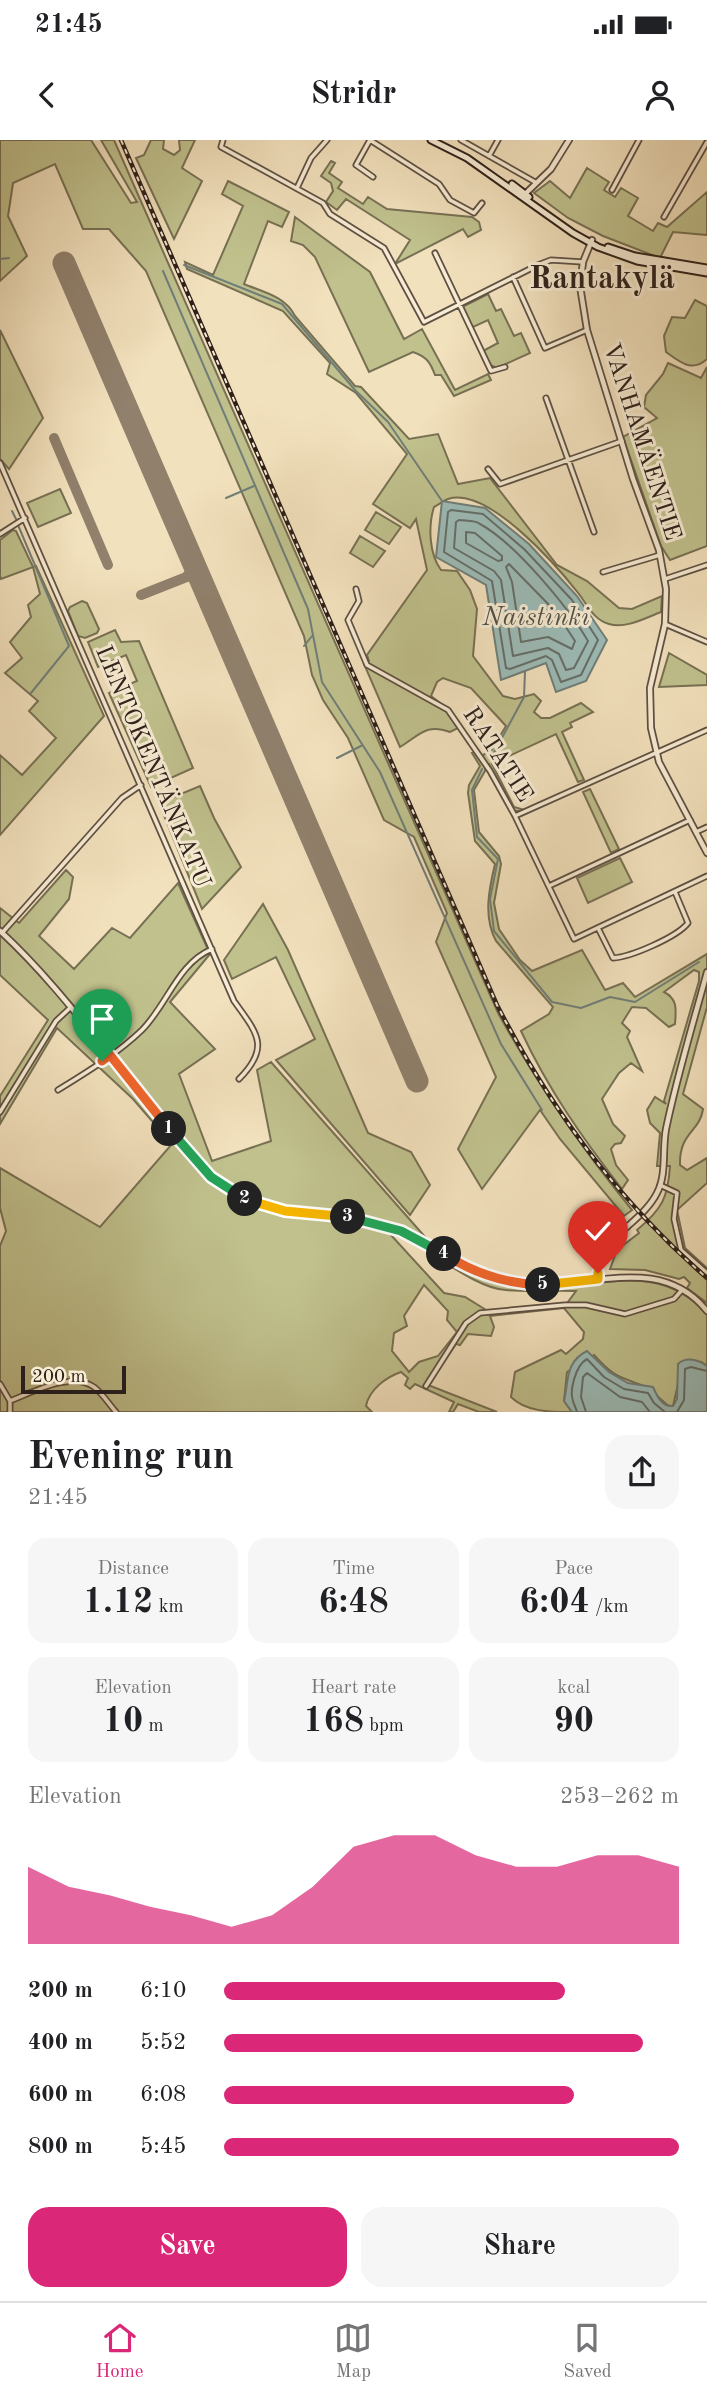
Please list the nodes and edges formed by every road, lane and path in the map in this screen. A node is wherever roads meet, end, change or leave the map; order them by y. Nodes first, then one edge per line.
1 (223, 140) edge
2 (327, 140) edge
3 (370, 140) edge
4 (431, 140) edge
5 (461, 140) edge
6 (498, 140) edge
7 (569, 140) edge
8 (639, 140) edge
9 (707, 142) edge
10 (489, 156) junction
11 (373, 177) dead end
12 (535, 182) junction
13 (297, 188) junction
14 (612, 190) dead end
15 (523, 195) junction
16 (482, 203) dead end
17 (664, 217) dead end
18 (591, 241) junction
19 (435, 253) dead end
20 (583, 262) junction
21 (707, 271) edge
22 (513, 277) junction
23 (459, 305) junction
24 (587, 330) junction
25 (505, 367) dead end
26 (546, 398) dead end
27 (622, 441) junction
28 (568, 461) junction
29 (0, 463) edge
30 (488, 469) dead end
31 (25, 518) junction
32 (594, 532) dead end
33 (0, 534) edge
34 (661, 551) junction
35 (707, 565) edge
36 (603, 572) dead end
37 (665, 579) junction
38 (356, 589) dead end
39 (665, 624) junction
40 (707, 642) edge
41 (707, 730) edge
42 (656, 753) junction
43 (141, 785) junction
44 (516, 817) junction
45 (690, 820) junction
46 (707, 827) edge
47 (696, 832) junction
48 (707, 853) edge
49 (707, 876) edge
50 (548, 887) junction
51 (675, 892) junction
52 (597, 928) junction
53 (1, 932) edge
54 (212, 949) junction
55 (707, 972) edge
56 (71, 1007) junction
57 (110, 1055) junction
58 (239, 1079) dead end
59 (58, 1090) dead end
60 (0, 1112) edge
61 (660, 1185) junction
62 (707, 1273) edge
63 (598, 1279) junction
64 (682, 1290) junction
65 (707, 1311) edge
66 (0, 1384) edge
67 (426, 1386) dead end
68 (10, 1401) junction
69 (10, 1412) edge
70 (116, 1412) edge

1 - 13 street
2 - 13 street
3 - 11 street
3 - 16 street
4 - 15 main road
5 - 10 street
6 - 10 street
7 - 12 street
8 - 14 street
9 - 17 street
10 - 12 street
12 - 15 street
13 - 23 street
15 - 18 main road
18 - 20 street, VANHAMÄENTIE
18 - 21 main road
19 - 23 street
20 - 22 street
20 - 24 street, VANHAMÄENTIE
22 - 23 street
22 - 24 street
23 - 25 street
24 - 27 street, VANHAMÄENTIE
26 - 28 street
27 - 28 street
27 - 34 street, VANHAMÄENTIE
28 - 30 street
28 - 32 street
29 - 31 street, LENTOKENTÄNKATU
31 - 33 street
31 - 43 street, LENTOKENTÄNKATU
34 - 36 street
34 - 37 street, VANHAMÄENTIE
35 - 37 street
37 - 39 street, VANHAMÄENTIE
38 - 44 street, RATATIE
39 - 40 street
39 - 42 street, VANHAMÄENTIE
41 - 42 street
42 - 44 street
42 - 45 street, VANHAMÄENTIE
43 - 53 street
43 - 54 street, LENTOKENTÄNKATU
44 - 50 street, RATATIE
45 - 47 street, VANHAMÄENTIE
45 - 50 street
46 - 47 street
47 - 48 street, VANHAMÄENTIE
49 - 51 street
50 - 52 street, RATATIE
51 - 52 street
51 - 52 street
53 - 56 street
54 - 57 street
54 - 58 street, LENTOKENTÄNKATU
55 - 61 street
56 - 57 street
56 - 60 street
57 - 59 street
57 - 63 street
61 - 62 street
61 - 63 street
63 - 64 street
64 - 65 street
64 - 67 street
66 - 68 street
68 - 69 street
68 - 70 street

